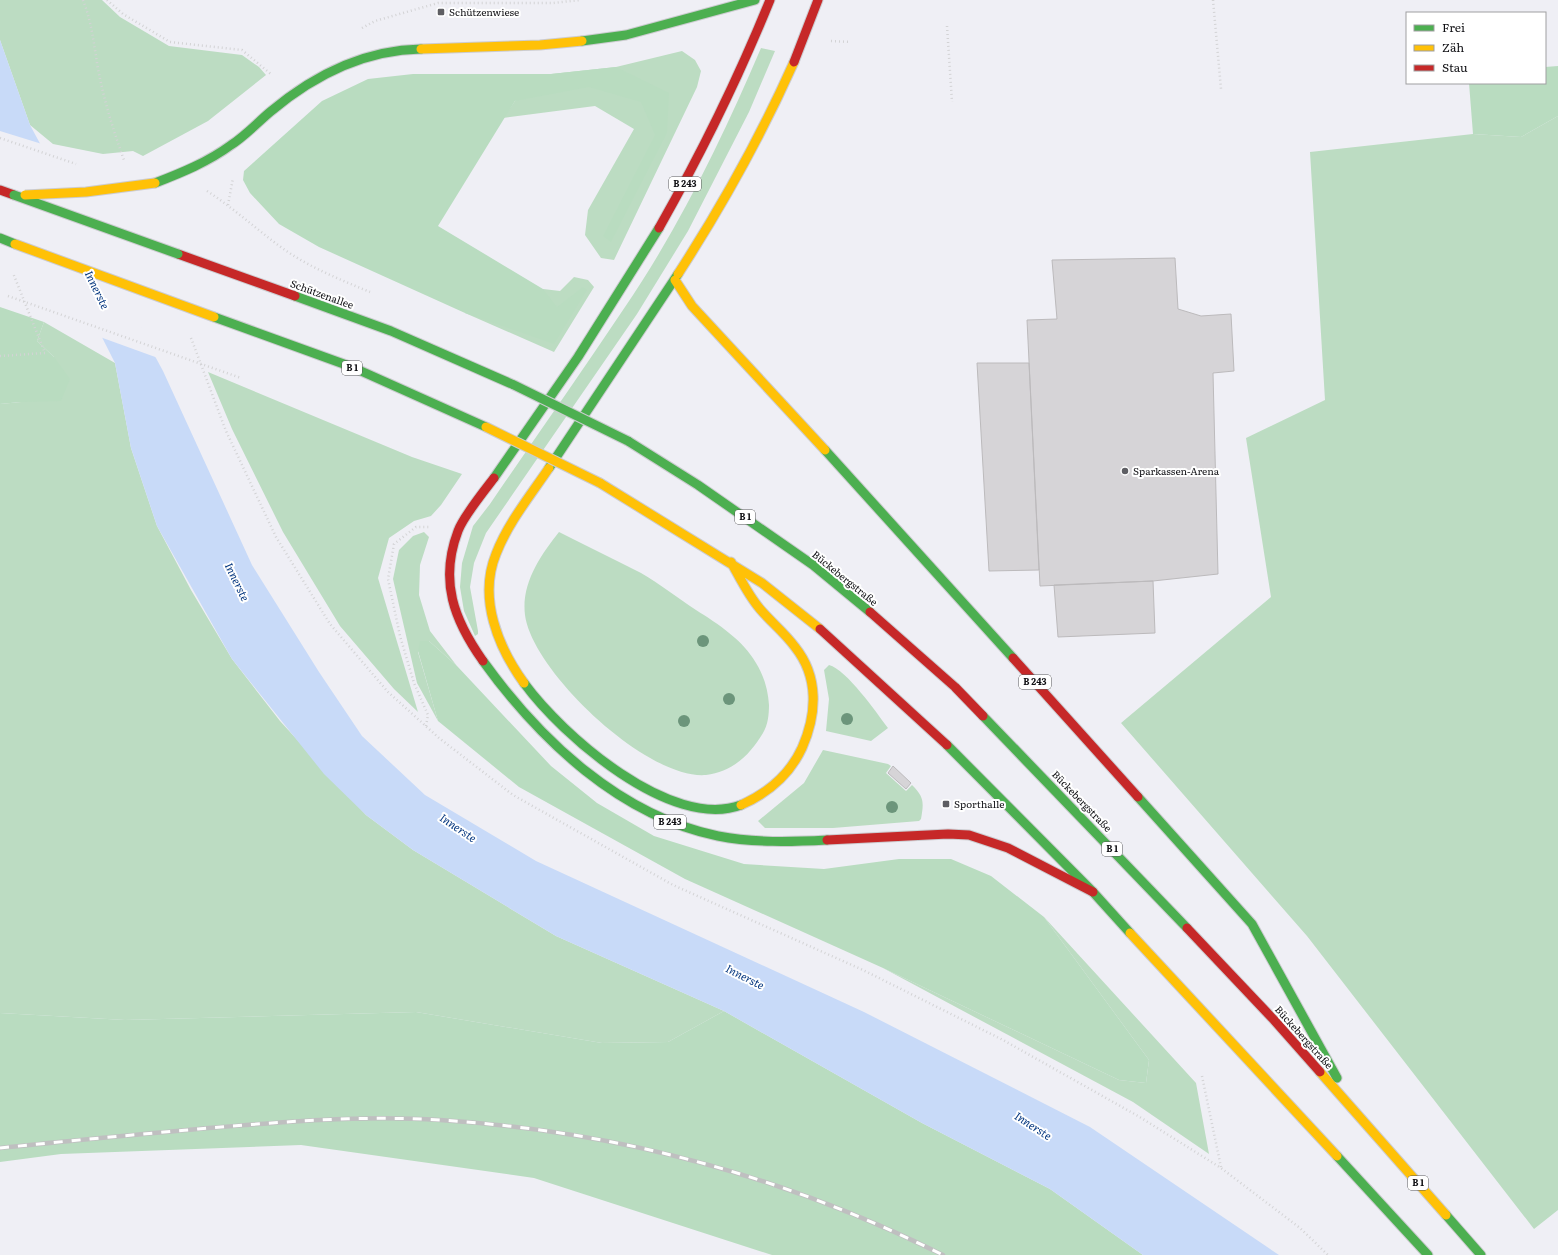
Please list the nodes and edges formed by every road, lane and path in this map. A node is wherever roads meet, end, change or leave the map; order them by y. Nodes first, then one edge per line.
1 (107, 0) edge
2 (755, 0) edge
3 (770, 0) edge
4 (818, 0) edge
5 (1213, 0) edge
6 (687, 10) dead end
7 (676, 20) junction
8 (947, 26) dead end
9 (277, 79) dead end
10 (1221, 89) dead end
11 (952, 102) dead end
12 (0, 138) edge
13 (78, 164) dead end
14 (234, 174) dead end
15 (0, 190) edge
16 (14, 196) junction
17 (0, 238) edge
18 (12, 272) dead end
19 (675, 280) junction
20 (371, 293) dead end
21 (8, 296) dead end
22 (0, 356) edge
23 (241, 378) dead end
24 (628, 441) joint
25 (434, 526) dead end
26 (731, 562) junction
27 (426, 726) dead end
28 (1093, 892) junction
29 (1202, 1076) dead end
30 (1356, 1111) junction
31 (1221, 1168) dead end
32 (1428, 1255) edge
33 (1482, 1255) edge

1 - 9 path
2 - 7 highway
3 - 28 highway, B 243
4 - 19 highway
5 - 10 path
6 - 7 highway
7 - 16 highway, bridge
8 - 11 path
12 - 13 path, bridge
14 - 20 path
15 - 16 highway, Schützenallee / B 1
16 - 24 highway, Schützenallee / B 1, bridge
17 - 26 highway, B 1, bridge
18 - 22 path
19 - 26 highway
19 - 30 highway, B 243
21 - 23 path, bridge
24 - 30 highway, Bückebergstraße / B 1
25 - 27 path
26 - 28 highway, B 1
28 - 32 highway, B 1
29 - 31 path
30 - 33 highway, Bückebergstraße / B 1

